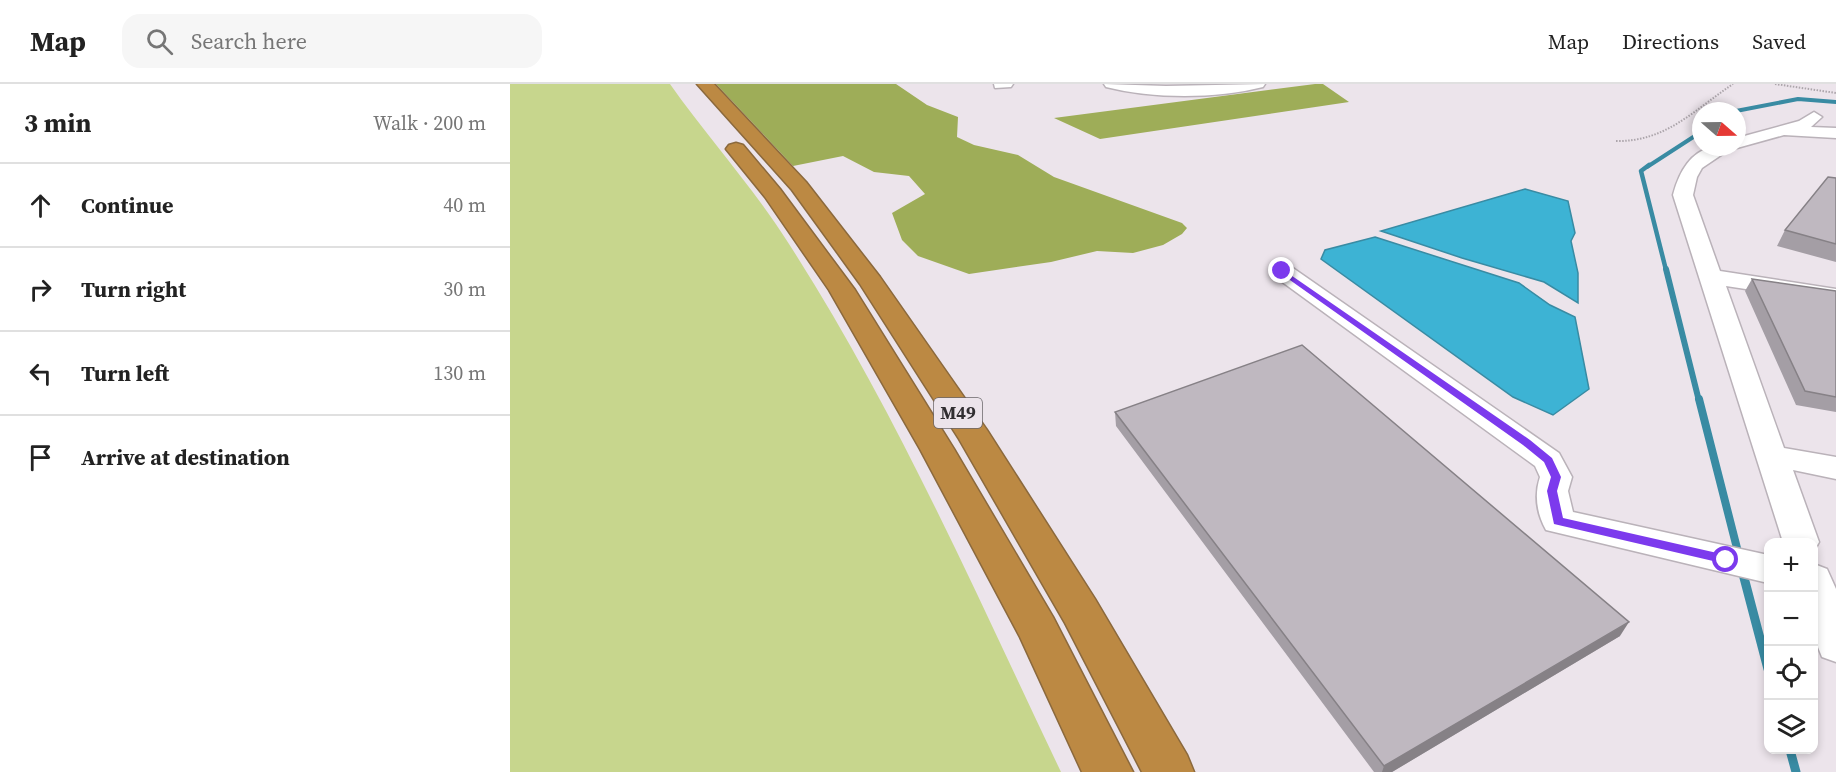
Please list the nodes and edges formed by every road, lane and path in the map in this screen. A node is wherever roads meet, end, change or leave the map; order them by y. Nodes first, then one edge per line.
1 (683, 84) edge
2 (705, 84) edge
3 (1111, 84) edge
4 (1258, 84) edge
5 (1733, 84) edge
6 (1775, 84) edge
7 (1836, 93) edge
8 (1785, 130) junction
9 (1836, 131) edge
10 (1616, 141) dead end
11 (1746, 141) edge
12 (1704, 156) edge
13 (1282, 271) dead end
14 (1711, 277) junction
15 (1836, 296) edge
16 (1772, 456) junction
17 (1836, 468) edge
18 (1799, 538) edge
19 (1750, 565) edge
20 (1818, 591) edge
21 (1836, 645) edge
22 (1108, 772) edge
23 (1168, 772) edge

1 - 22 highway, M49
2 - 23 highway, M49
3 - 4 street
5 - 10 path
6 - 7 path
8 - 9 street
8 - 9 street
8 - 11 street
12 - 14 street
13 - 19 street
14 - 15 street
14 - 16 street
16 - 17 street
16 - 18 street
20 - 21 street

